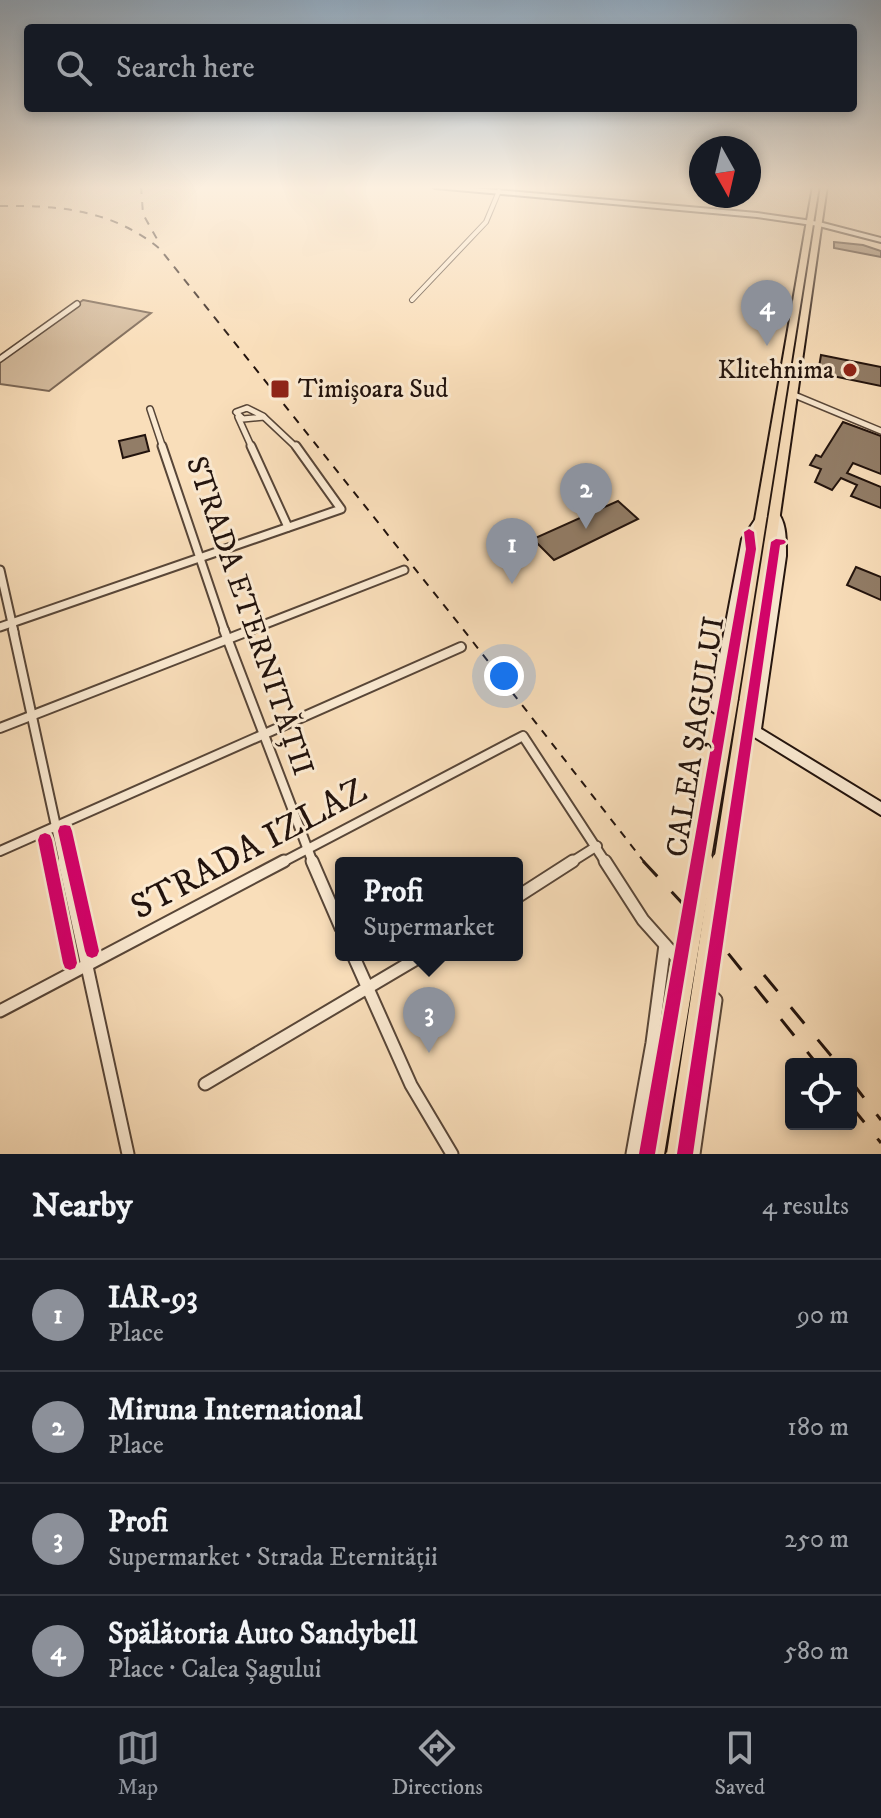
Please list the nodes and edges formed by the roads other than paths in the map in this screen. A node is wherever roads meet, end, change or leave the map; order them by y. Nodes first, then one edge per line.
1 (469, 240) edge
2 (811, 240) edge
3 (812, 240) edge
4 (412, 300) dead end
5 (77, 304) dead end
6 (0, 359) edge
7 (792, 399) junction
8 (150, 409) dead end
9 (249, 418) junction
10 (881, 431) edge
11 (768, 514) junction
12 (288, 527) junction
13 (199, 557) junction
14 (0, 570) edge
15 (404, 570) dead end
16 (12, 623) junction
17 (0, 627) edge
18 (229, 638) junction
19 (461, 647) dead end
20 (731, 703) junction
21 (32, 716) junction
22 (0, 728) edge
23 (755, 732) junction
24 (262, 734) junction
25 (881, 809) edge
26 (56, 826) junction
27 (597, 846) junction
28 (0, 851) edge
29 (306, 851) junction
30 (523, 893) edge
31 (335, 915) edge
32 (665, 945) junction
33 (356, 961) edge
34 (412, 961) edge
35 (86, 966) junction
36 (367, 986) junction
37 (0, 1011) edge
38 (205, 1084) dead end
39 (643, 1089) junction
40 (700, 1115) junction
41 (128, 1154) edge
42 (452, 1154) edge
43 (632, 1154) edge
44 (655, 1154) edge
45 (676, 1154) edge
46 (694, 1154) edge

1 - 4 street
2 - 11 main road, CALEA ȘAGULUI
3 - 7 main road, CALEA ȘAGULUI
5 - 6 street
7 - 10 street
7 - 11 main road, CALEA ȘAGULUI
8 - 13 street, STRADA ETERNITĂȚII
9 - 9 street
9 - 12 street
9 - 12 street
11 - 20 main road, CALEA ȘAGULUI
11 - 20 main road, CALEA ȘAGULUI
11 - 23 main road, CALEA ȘAGULUI
12 - 13 street
13 - 16 street
13 - 18 street, STRADA ETERNITĂȚII
14 - 16 street
15 - 18 street
16 - 17 street
16 - 21 street
18 - 21 street
18 - 24 street, STRADA ETERNITĂȚII
19 - 24 street
20 - 23 main road
20 - 44 main road, CALEA ȘAGULUI, bridge
20 - 45 main road, CALEA ȘAGULUI, bridge
21 - 22 street
21 - 26 street
23 - 25 main road
24 - 26 street
24 - 29 street, STRADA ETERNITĂȚII
26 - 28 street
26 - 35 street
27 - 29 street, STRADA IZLAZ
27 - 30 street
27 - 32 street
29 - 31 street, STRADA ETERNITĂȚII
29 - 35 street, STRADA IZLAZ
32 - 39 street
32 - 40 street
33 - 36 street
34 - 36 street
35 - 37 street, STRADA IZLAZ
35 - 41 street
36 - 38 street
36 - 42 street
39 - 40 street
39 - 43 street
40 - 46 street

